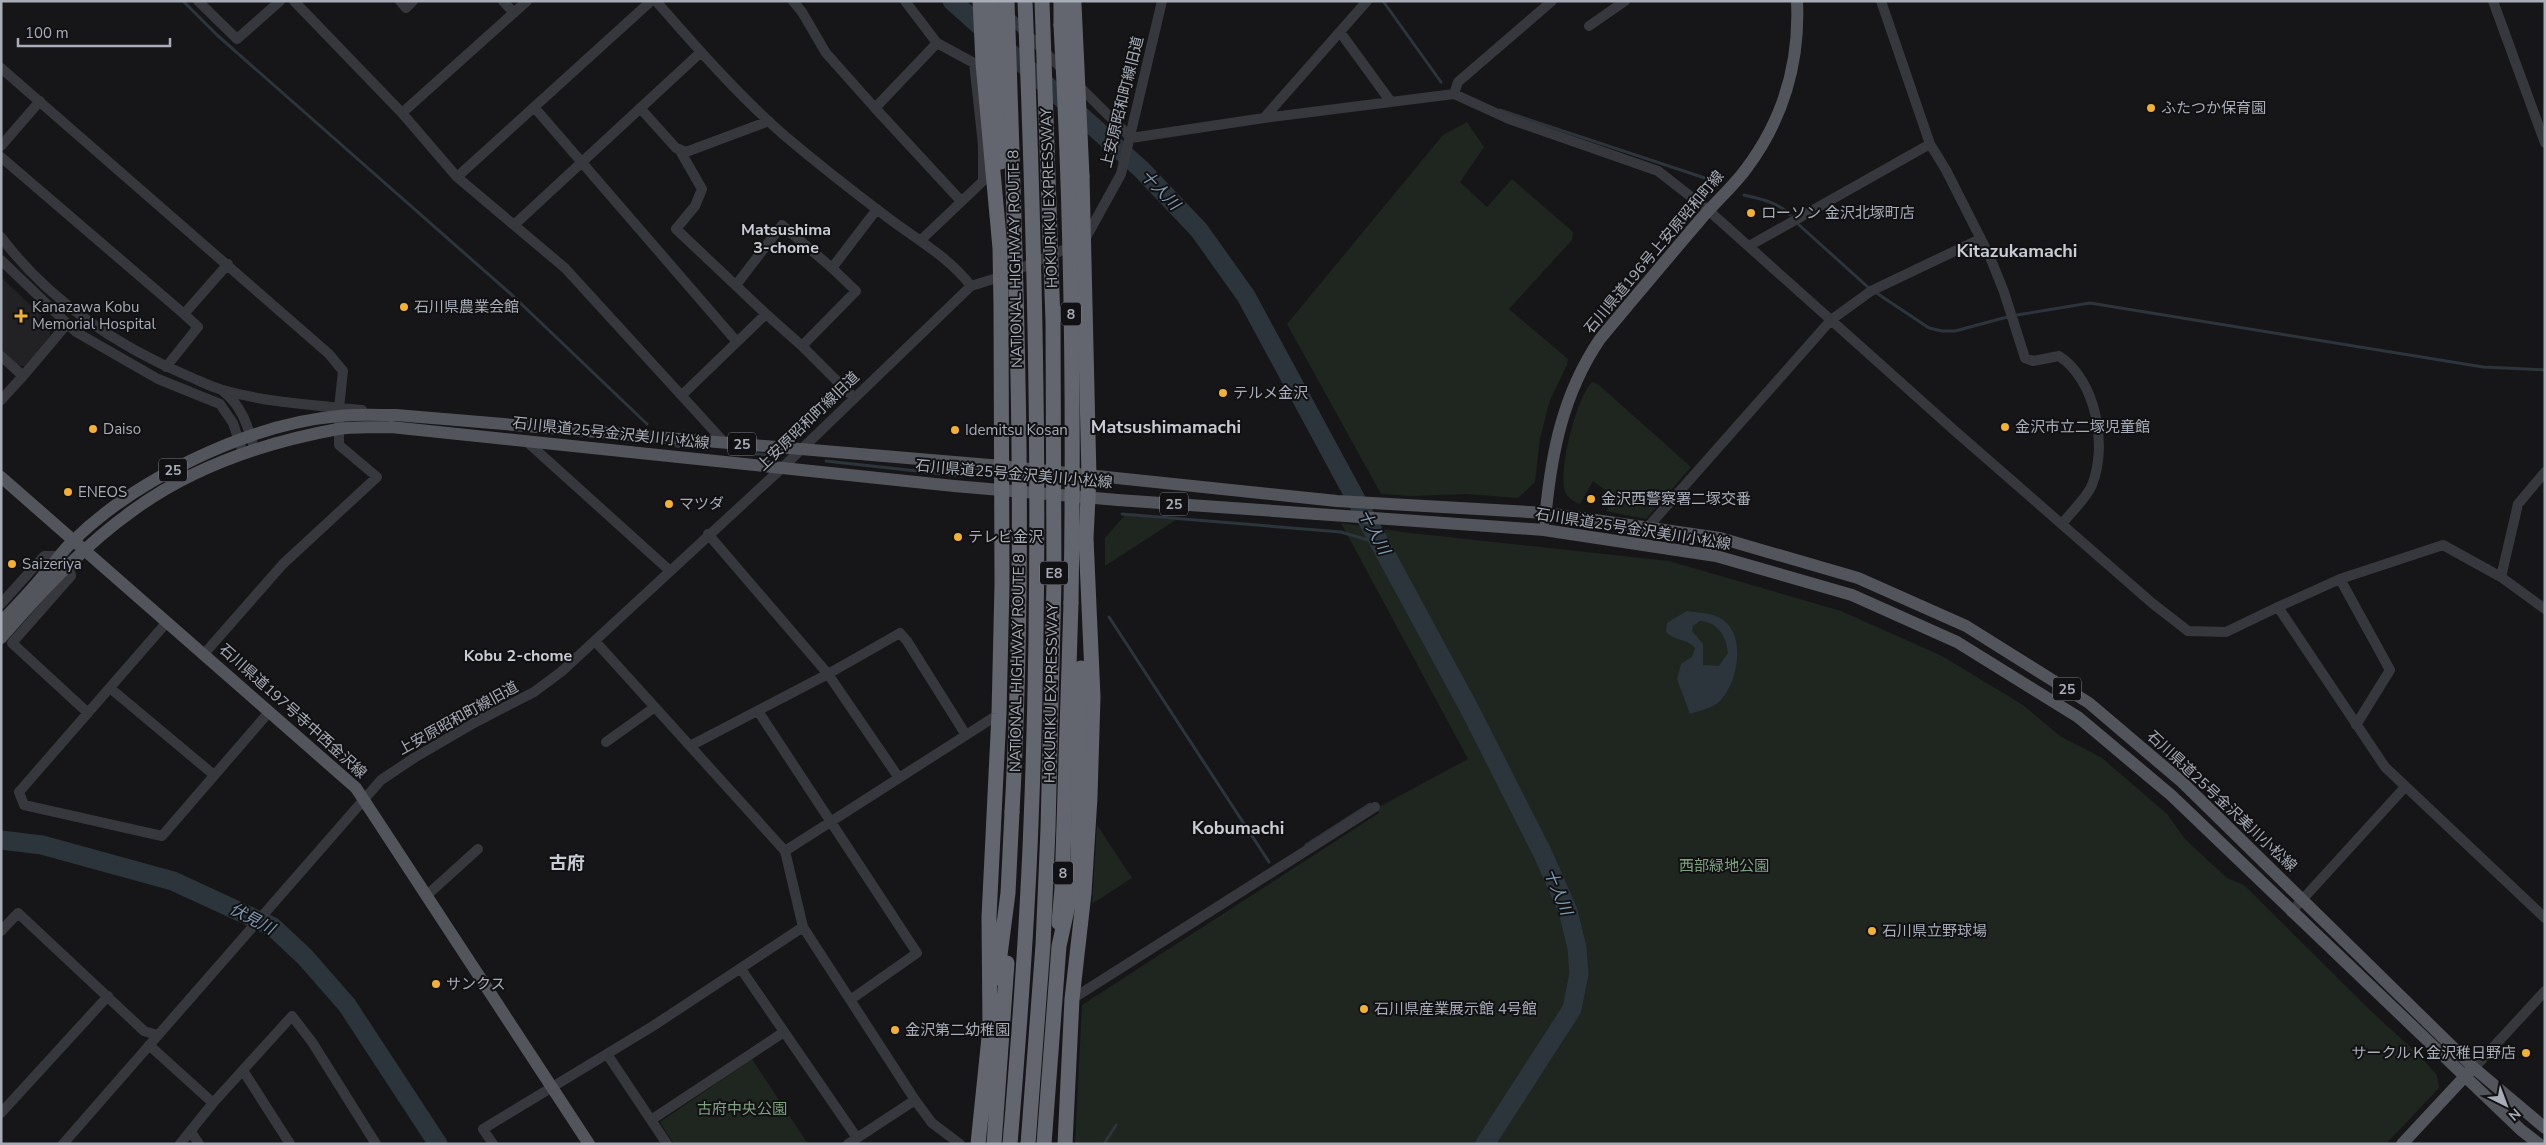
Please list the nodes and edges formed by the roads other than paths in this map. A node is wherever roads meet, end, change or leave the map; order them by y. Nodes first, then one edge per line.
1 (198, 1) edge
2 (280, 1) edge
3 (294, 1) edge
4 (400, 1) edge
5 (413, 1) edge
6 (503, 1) edge
7 (527, 1) edge
8 (651, 1) edge
9 (656, 1) edge
10 (793, 1) edge
11 (905, 1) edge
12 (1007, 1) edge
13 (1025, 1) edge
14 (1042, 1) edge
15 (1162, 1) edge
16 (1367, 1) edge
17 (1625, 1) edge
18 (1798, 1) edge
19 (1881, 1) edge
20 (2493, 1) edge
21 (987, 2) edge
22 (1070, 2) edge
23 (1548, 3) edge
24 (514, 13) junction
25 (1589, 26) dead end
26 (1340, 32) junction
27 (937, 43) junction
28 (701, 52) junction
29 (978, 63) junction
30 (1, 68) edge
31 (1454, 94) junction
32 (40, 101) junction
33 (1390, 102) junction
34 (534, 107) junction
35 (640, 108) junction
36 (875, 108) junction
37 (402, 112) junction
38 (1264, 118) junction
39 (769, 121) junction
40 (1131, 138) junction
41 (2545, 143) edge
42 (1930, 144) junction
43 (1, 146) edge
44 (678, 149) junction
45 (1, 157) edge
46 (582, 161) junction
47 (457, 177) junction
48 (961, 202) junction
49 (878, 210) junction
50 (1708, 210) junction
51 (514, 225) junction
52 (1, 237) edge
53 (922, 239) junction
54 (1980, 239) junction
55 (1084, 242) junction
56 (1749, 246) junction
57 (1000, 248) junction
58 (1, 260) edge
59 (228, 264) junction
60 (832, 268) junction
61 (1000, 277) junction
62 (736, 285) junction
63 (971, 286) junction
64 (184, 314) junction
65 (766, 314) junction
66 (1831, 320) junction
67 (67, 324) junction
68 (737, 342) junction
69 (802, 346) junction
70 (1, 356) edge
71 (166, 367) junction
72 (23, 376) junction
73 (223, 390) junction
74 (682, 395) junction
75 (854, 398) junction
76 (1, 400) edge
77 (339, 412) junction
78 (340, 429) junction
79 (245, 439) junction
80 (525, 440) junction
81 (724, 442) junction
82 (801, 450) junction
83 (249, 453) junction
84 (1002, 466) junction
85 (783, 467) junction
86 (2545, 472) edge
87 (1089, 476) junction
88 (1, 478) edge
89 (1002, 489) junction
90 (1088, 498) junction
91 (1546, 513) junction
92 (2062, 524) junction
93 (1648, 527) junction
94 (1544, 530) junction
95 (708, 534) junction
96 (73, 540) junction
97 (84, 551) junction
98 (60, 556) junction
99 (70, 566) junction
100 (669, 570) junction
101 (1088, 577) junction
102 (2501, 577) junction
103 (2340, 579) junction
104 (1, 604) edge
105 (2278, 607) junction
106 (2545, 610) edge
107 (1, 622) edge
108 (168, 622) junction
109 (1, 638) edge
110 (595, 642) junction
111 (204, 654) junction
112 (828, 674) junction
113 (110, 688) junction
114 (655, 707) junction
115 (758, 710) junction
116 (270, 712) junction
117 (88, 713) junction
118 (999, 714) junction
119 (2356, 724) junction
120 (966, 735) junction
121 (606, 742) dead end
122 (690, 746) junction
123 (214, 775) junction
124 (899, 778) junction
125 (2405, 787) junction
126 (364, 798) junction
127 (1375, 807) dead end
128 (830, 822) junction
129 (478, 849) dead end
130 (785, 851) junction
131 (1008, 893) junction
132 (426, 896) junction
133 (2303, 900) junction
134 (2291, 912) junction
135 (2545, 918) edge
136 (802, 927) junction
137 (1, 931) edge
138 (741, 969) junction
139 (2545, 991) edge
140 (108, 996) junction
141 (1072, 999) junction
142 (850, 1000) junction
143 (990, 1027) junction
144 (784, 1032) junction
145 (157, 1036) junction
146 (149, 1046) junction
147 (607, 1054) junction
148 (244, 1072) junction
149 (2469, 1072) junction
150 (551, 1086) junction
151 (915, 1100) junction
152 (213, 1103) junction
153 (1, 1113) edge
154 (651, 1120) junction
155 (2545, 1128) edge
156 (191, 1132) junction
157 (852, 1141) edge
158 (63, 1144) edge
159 (180, 1144) edge
160 (199, 1144) edge
161 (290, 1144) edge
162 (376, 1144) edge
163 (492, 1144) edge
164 (589, 1144) edge
165 (667, 1144) edge
166 (960, 1144) edge
167 (978, 1144) edge
168 (994, 1144) edge
169 (1010, 1144) edge
170 (1028, 1144) edge
171 (1044, 1144) edge
172 (1051, 1144) edge
173 (1065, 1144) edge
174 (2402, 1144) edge
175 (2539, 1144) edge

1 - 2 street
3 - 37 street
4 - 5 street
6 - 24 street
7 - 24 street
8 - 34 street
9 - 28 street
10 - 36 street
11 - 27 street
12 - 131 highway, NATIONAL HIGHWAY ROUTE 8, bridge
13 - 169 highway, HOKURIKU EXPRESSWAY / E8, bridge
14 - 170 highway, HOKURIKU EXPRESSWAY / E8, bridge
15 - 40 street, 上安原昭和町線旧道
16 - 26 street
17 - 25 street
18 - 50 main road, 石川県道196号上安原昭和町線
19 - 42 street
20 - 41 street
21 - 29 highway
21 - 40 street
21 - 57 highway
22 - 55 highway, bridge
22 - 172 highway, 8, bridge
23 - 31 street
24 - 37 street
26 - 33 street
26 - 38 street
27 - 29 street
27 - 36 street
28 - 35 street
28 - 39 street
29 - 48 street
29 - 57 highway
30 - 32 street
31 - 33 street
31 - 50 street
32 - 43 street
32 - 59 street
33 - 38 street
34 - 46 street
34 - 47 street
35 - 44 street
35 - 46 street
36 - 48 street
37 - 47 street
38 - 40 street
39 - 44 street
39 - 49 street
40 - 55 street, 上安原昭和町線旧道
42 - 54 street
42 - 56 street
44 - 62 street
45 - 64 street
46 - 51 street
46 - 68 street
47 - 51 street
48 - 53 street
49 - 53 street
49 - 60 street
50 - 56 street
50 - 91 main road, 石川県道196号上安原昭和町線
51 - 74 street
52 - 71 street
53 - 63 street
54 - 66 street
54 - 92 street
55 - 61 street, 上安原昭和町線旧道
55 - 87 highway
56 - 66 street
57 - 61 highway
58 - 67 street
59 - 64 street
59 - 77 street
60 - 62 street
60 - 69 street
61 - 63 street, 上安原昭和町線旧道
61 - 84 highway
62 - 65 street
63 - 75 street, 上安原昭和町線旧道
64 - 71 street
65 - 68 street
65 - 69 street
66 - 92 street
66 - 93 street
67 - 72 street
67 - 79 street
68 - 74 street
69 - 75 street
70 - 72 street
71 - 73 street
72 - 76 street
73 - 77 street
73 - 79 street
74 - 81 street
75 - 82 street, 上安原昭和町線旧道
77 - 78 street
77 - 79 main road, 石川県道25号金沢美川小松線 / 25
77 - 81 main road, 石川県道25号金沢美川小松線 / 25
78 - 80 main road, 石川県道25号金沢美川小松線 / 25
78 - 83 main road, 石川県道25号金沢美川小松線 / 25
78 - 111 street
79 - 83 street
79 - 96 main road, 石川県道25号金沢美川小松線 / 25
80 - 85 main road, 石川県道25号金沢美川小松線 / 25
80 - 100 street
81 - 82 main road, 石川県道25号金沢美川小松線 / 25
82 - 84 main road, 石川県道25号金沢美川小松線 / 25
82 - 85 street, 上安原昭和町線旧道
83 - 97 main road, 石川県道25号金沢美川小松線 / 25
84 - 87 main road, 石川県道25号金沢美川小松線 / 25
84 - 89 highway
85 - 89 main road, 石川県道25号金沢美川小松線 / 25
85 - 95 street, 上安原昭和町線旧道
86 - 102 street
87 - 90 highway
87 - 91 main road, 石川県道25号金沢美川小松線 / 25
88 - 96 main road, 石川県道197号寺中西金沢線
89 - 90 main road, 石川県道25号金沢美川小松線 / 25
89 - 118 highway
90 - 94 main road, 石川県道25号金沢美川小松線 / 25
90 - 101 highway
91 - 93 main road, 石川県道25号金沢美川小松線 / 25
91 - 94 main road, 石川県道196号上安原昭和町線
92 - 105 street
93 - 133 main road, 石川県道25号金沢美川小松線 / 25
94 - 134 main road, 石川県道25号金沢美川小松線 / 25
95 - 100 street, 上安原昭和町線旧道
95 - 112 street
96 - 97 main road, 石川県道197号寺中西金沢線
96 - 98 main road, 石川県道25号金沢美川小松線 / 25
97 - 99 main road, 石川県道25号金沢美川小松線 / 25
97 - 108 main road, 石川県道197号寺中西金沢線
98 - 104 street
98 - 107 main road, 石川県道25号金沢美川小松線 / 25
99 - 109 main road, 石川県道25号金沢美川小松線 / 25
99 - 117 street
100 - 110 street, 上安原昭和町線旧道
101 - 141 highway
101 - 171 highway, bridge
102 - 103 street
102 - 106 street
103 - 105 street
103 - 119 street
105 - 119 street
108 - 111 main road, 石川県道197号寺中西金沢線
108 - 113 street
110 - 114 street
110 - 126 street, 上安原昭和町線旧道
111 - 116 main road, 石川県道197号寺中西金沢線
112 - 115 street
112 - 120 street
112 - 124 street
113 - 117 street
113 - 123 street
114 - 121 street
114 - 122 street
115 - 122 street
115 - 128 street
116 - 123 street
116 - 126 main road, 石川県道197号寺中西金沢線
117 - 123 street
118 - 120 street
118 - 143 highway
119 - 125 street
120 - 124 street
122 - 130 street
124 - 128 street
125 - 133 street
125 - 135 street
126 - 132 main road, 石川県道197号寺中西金沢線
126 - 145 street, 上安原昭和町線旧道
127 - 141 street
128 - 130 street
128 - 142 street
129 - 132 street
130 - 136 street
131 - 143 highway, NATIONAL HIGHWAY ROUTE 8
131 - 168 highway
132 - 150 main road, 石川県道197号寺中西金沢線
133 - 134 street
133 - 149 main road, 石川県道25号金沢美川小松線 / 25
134 - 149 main road, 石川県道25号金沢美川小松線 / 25
136 - 138 street
136 - 142 street
137 - 140 street
138 - 144 street
138 - 147 street
139 - 149 street
140 - 145 street
140 - 153 street
141 - 173 highway
142 - 151 street
143 - 167 highway, NATIONAL HIGHWAY ROUTE 8
144 - 154 street
144 - 157 street
145 - 146 street, 上安原昭和町線旧道
146 - 152 street
146 - 158 street, 上安原昭和町線旧道
147 - 150 street
147 - 154 street
148 - 152 street
148 - 161 street
148 - 162 street
149 - 155 main road, 石川県道25号金沢美川小松線 / 25
149 - 174 main road
149 - 175 main road, 石川県道25号金沢美川小松線 / 25
150 - 163 street
150 - 164 main road, 石川県道197号寺中西金沢線
151 - 157 street
151 - 166 street
152 - 156 street
154 - 165 street
156 - 159 street
156 - 160 street

